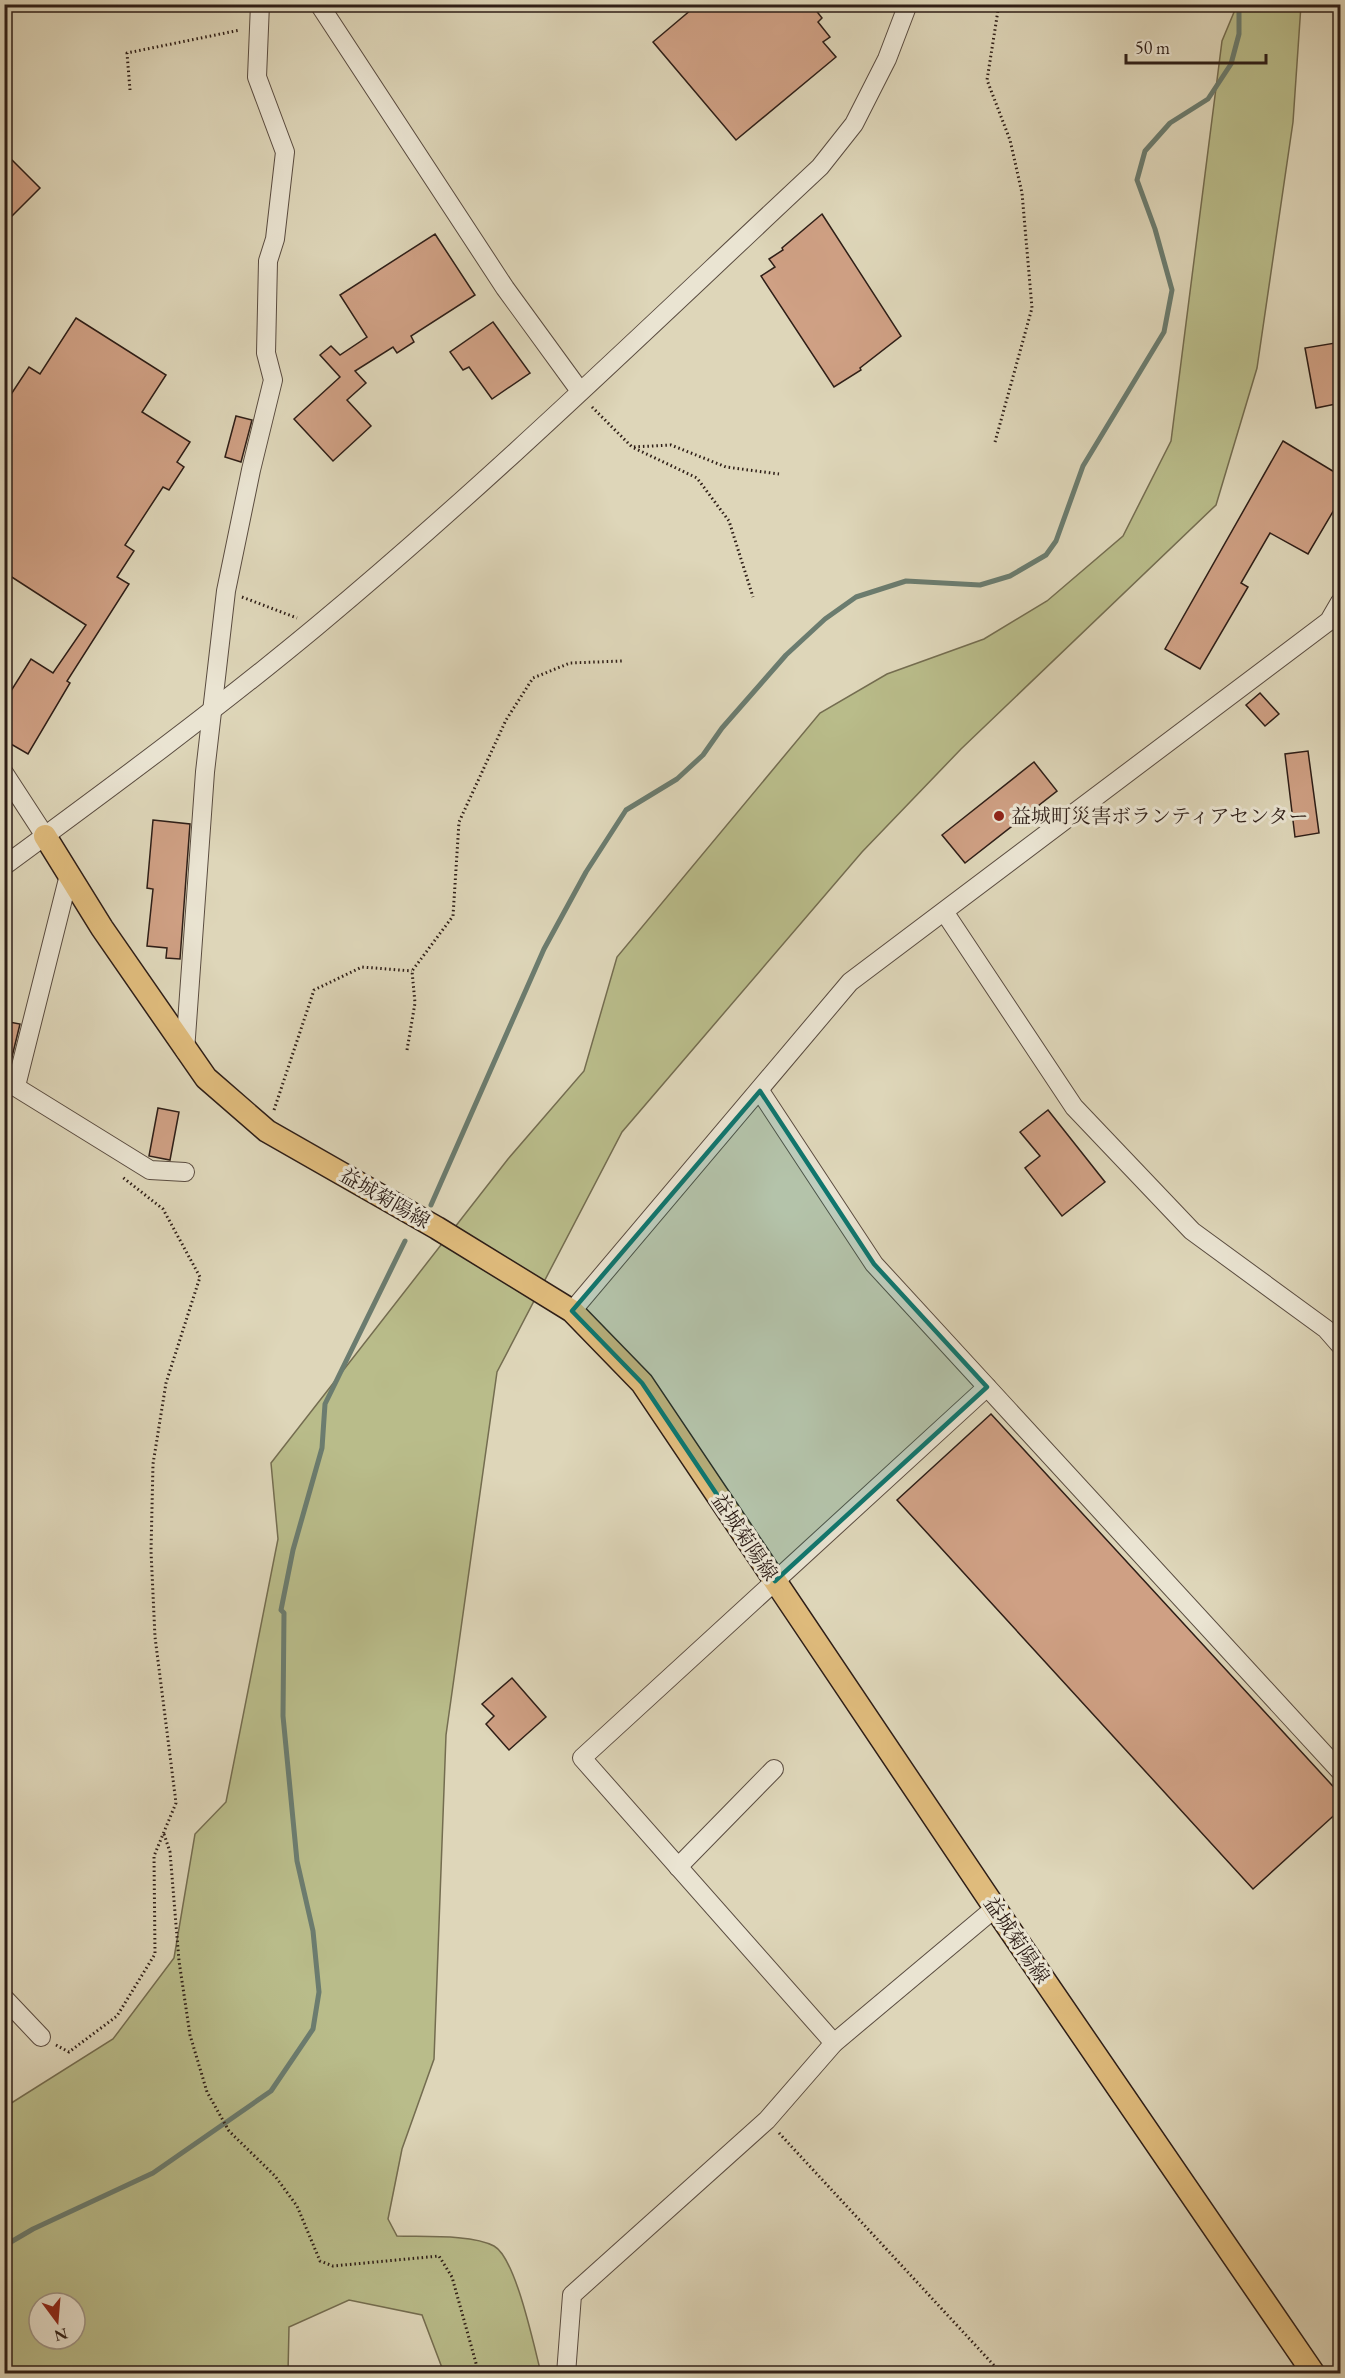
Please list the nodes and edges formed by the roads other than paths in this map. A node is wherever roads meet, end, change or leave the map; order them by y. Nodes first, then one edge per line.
1 (260, 4) edge
2 (319, 4) edge
3 (908, 4) edge
4 (580, 391) junction
5 (1341, 602) edge
6 (212, 709) junction
7 (4, 772) edge
8 (45, 837) junction
9 (4, 866) edge
10 (69, 875) junction
11 (945, 913) junction
12 (185, 1051) junction
13 (10, 1083) edge
14 (760, 1091) junction
15 (185, 1172) dead end
16 (572, 1311) junction
17 (1341, 1345) edge
18 (987, 1387) junction
19 (775, 1581) junction
20 (774, 1769) dead end
21 (1341, 1771) edge
22 (678, 1867) junction
23 (995, 1908) junction
24 (4, 1998) edge
25 (41, 2037) road end
26 (834, 2043) junction
27 (566, 2373) edge
28 (1314, 2373) edge

1 - 6 street
2 - 4 street
3 - 4 street
4 - 6 street
5 - 11 street
6 - 8 street
6 - 12 street
7 - 8 street
8 - 9 street
8 - 10 main road, 益城菊陽線
10 - 12 main road, 益城菊陽線
10 - 13 street
11 - 14 street
11 - 17 street
12 - 16 main road, 益城菊陽線
13 - 15 street
14 - 16 street
14 - 18 street
16 - 19 main road, 益城菊陽線
18 - 19 street
18 - 21 street
19 - 22 street
19 - 23 main road, 益城菊陽線
20 - 22 street
22 - 26 street
23 - 26 street
23 - 28 main road, 益城菊陽線
24 - 25 street
26 - 27 street

